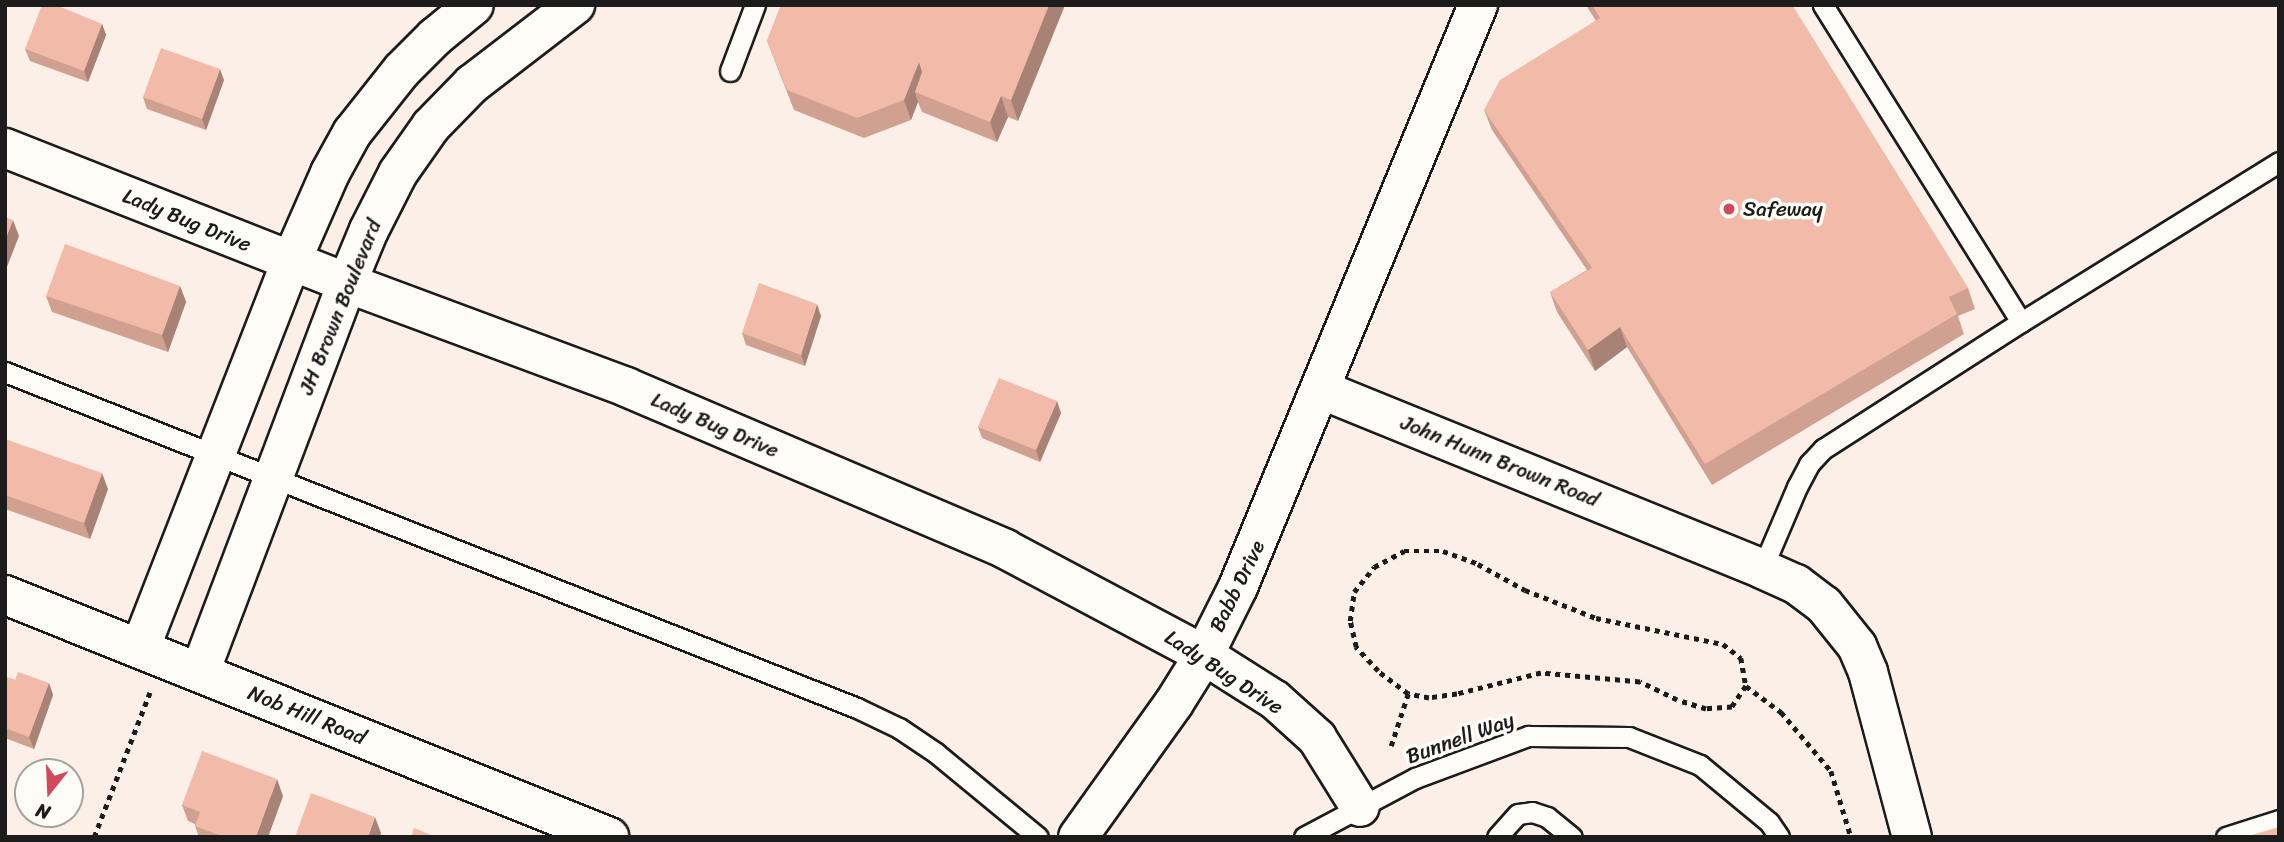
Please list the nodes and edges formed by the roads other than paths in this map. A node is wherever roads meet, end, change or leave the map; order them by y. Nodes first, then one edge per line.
1 (474, 5) edge
2 (755, 5) edge
3 (1478, 5) edge
4 (1823, 5) edge
5 (573, 6) edge
6 (730, 71) dead end
7 (5, 148) edge
8 (2279, 162) edge
9 (291, 262) junction
10 (347, 284) junction
11 (2021, 322) junction
12 (5, 372) edge
13 (1322, 390) junction
14 (218, 454) junction
15 (274, 477) junction
16 (1762, 569) junction
17 (5, 595) edge
18 (140, 649) junction
19 (1204, 655) junction
20 (200, 672) junction
21 (1360, 807) junction
22 (2279, 820) edge
23 (606, 836) edge
24 (1038, 837) edge
25 (1077, 837) edge
26 (1304, 837) edge
27 (1497, 837) edge
28 (1572, 837) edge
29 (1779, 837) edge
30 (1912, 837) edge
31 (2226, 837) edge

1 - 9 street
2 - 6 lane
3 - 13 street
4 - 11 lane
5 - 10 street, JH Brown Boulevard
7 - 9 street, Lady Bug Drive
8 - 11 lane
9 - 10 street, Lady Bug Drive
9 - 14 street
10 - 15 street, JH Brown Boulevard
10 - 19 street, Lady Bug Drive
11 - 16 lane
12 - 14 lane
13 - 16 street, John Hunn Brown Road
13 - 19 street, Babb Drive
14 - 15 lane
14 - 18 street
15 - 20 street, JH Brown Boulevard
15 - 24 lane
16 - 30 street, John Hunn Brown Road
17 - 18 street, Nob Hill Road
18 - 20 street, Nob Hill Road
19 - 21 street, Lady Bug Drive
19 - 25 street, Babb Drive
20 - 23 street, Nob Hill Road
21 - 26 lane, Bunnell Way
21 - 29 lane, Bunnell Way
22 - 31 lane
27 - 28 lane

